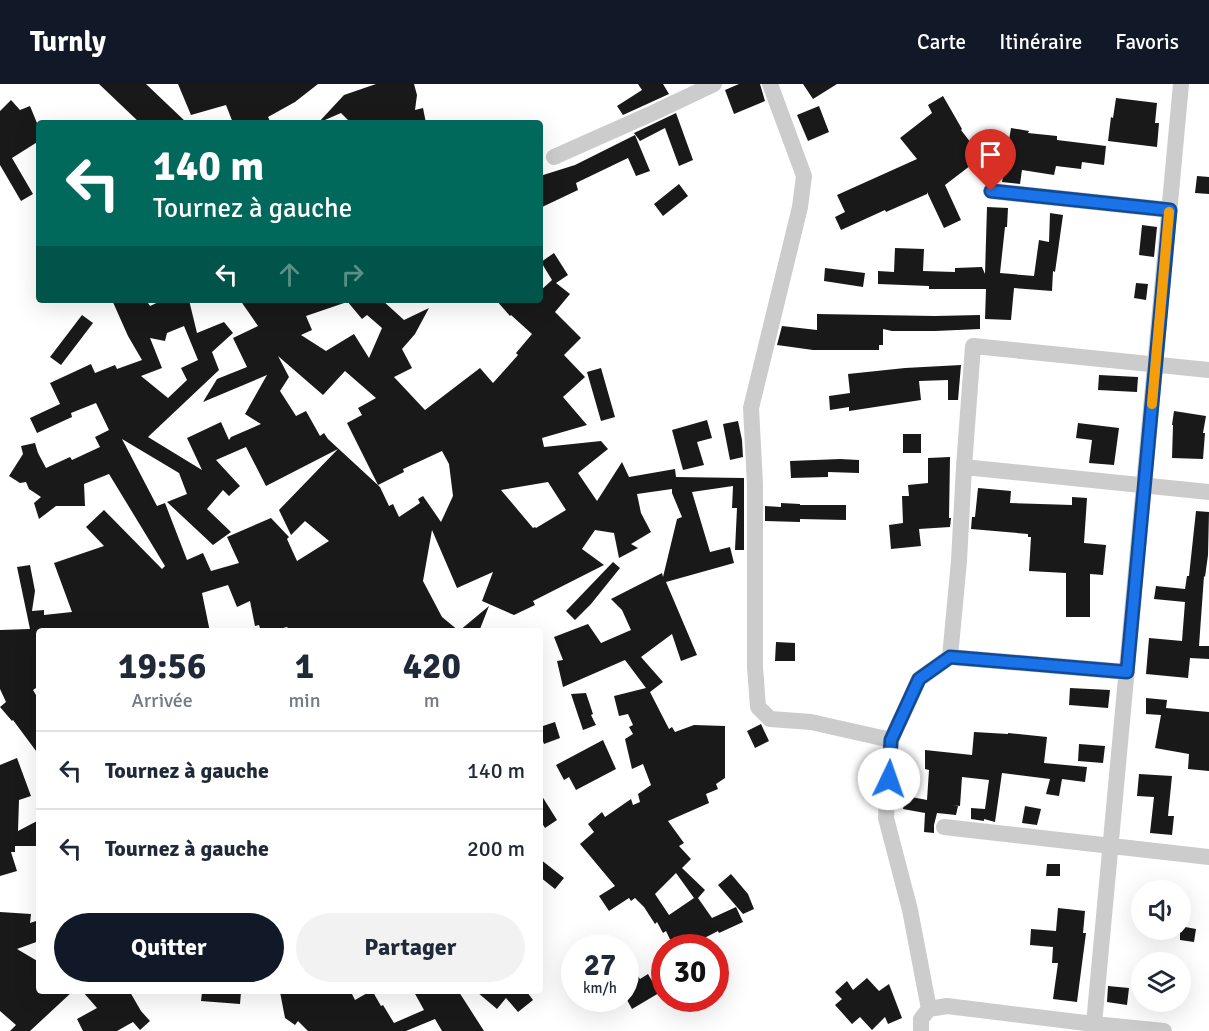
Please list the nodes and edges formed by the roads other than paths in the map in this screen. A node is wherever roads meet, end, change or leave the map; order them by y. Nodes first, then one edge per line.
1 (714, 84) edge
2 (770, 84) edge
3 (1181, 84) edge
4 (554, 157) dead end
5 (991, 191) dead end
6 (1170, 210) junction
7 (1155, 364) junction
8 (1209, 370) edge
9 (964, 467) junction
10 (1144, 485) junction
11 (1209, 492) edge
12 (950, 657) junction
13 (1127, 672) junction
14 (891, 740) junction
15 (944, 827) dead end
16 (1111, 845) junction
17 (1209, 857) edge
18 (929, 1009) junction
19 (1094, 1024) junction
20 (921, 1031) edge
21 (1164, 1031) edge

1 - 4 street
2 - 14 street
3 - 6 street
5 - 6 street
6 - 7 street
7 - 8 street
7 - 9 street
7 - 10 street
9 - 10 street
9 - 12 street
10 - 11 street
10 - 13 street
12 - 13 street
12 - 14 street
13 - 16 street
14 - 18 street
15 - 16 street
16 - 17 street
16 - 19 street
18 - 19 street
18 - 20 street
19 - 21 street

